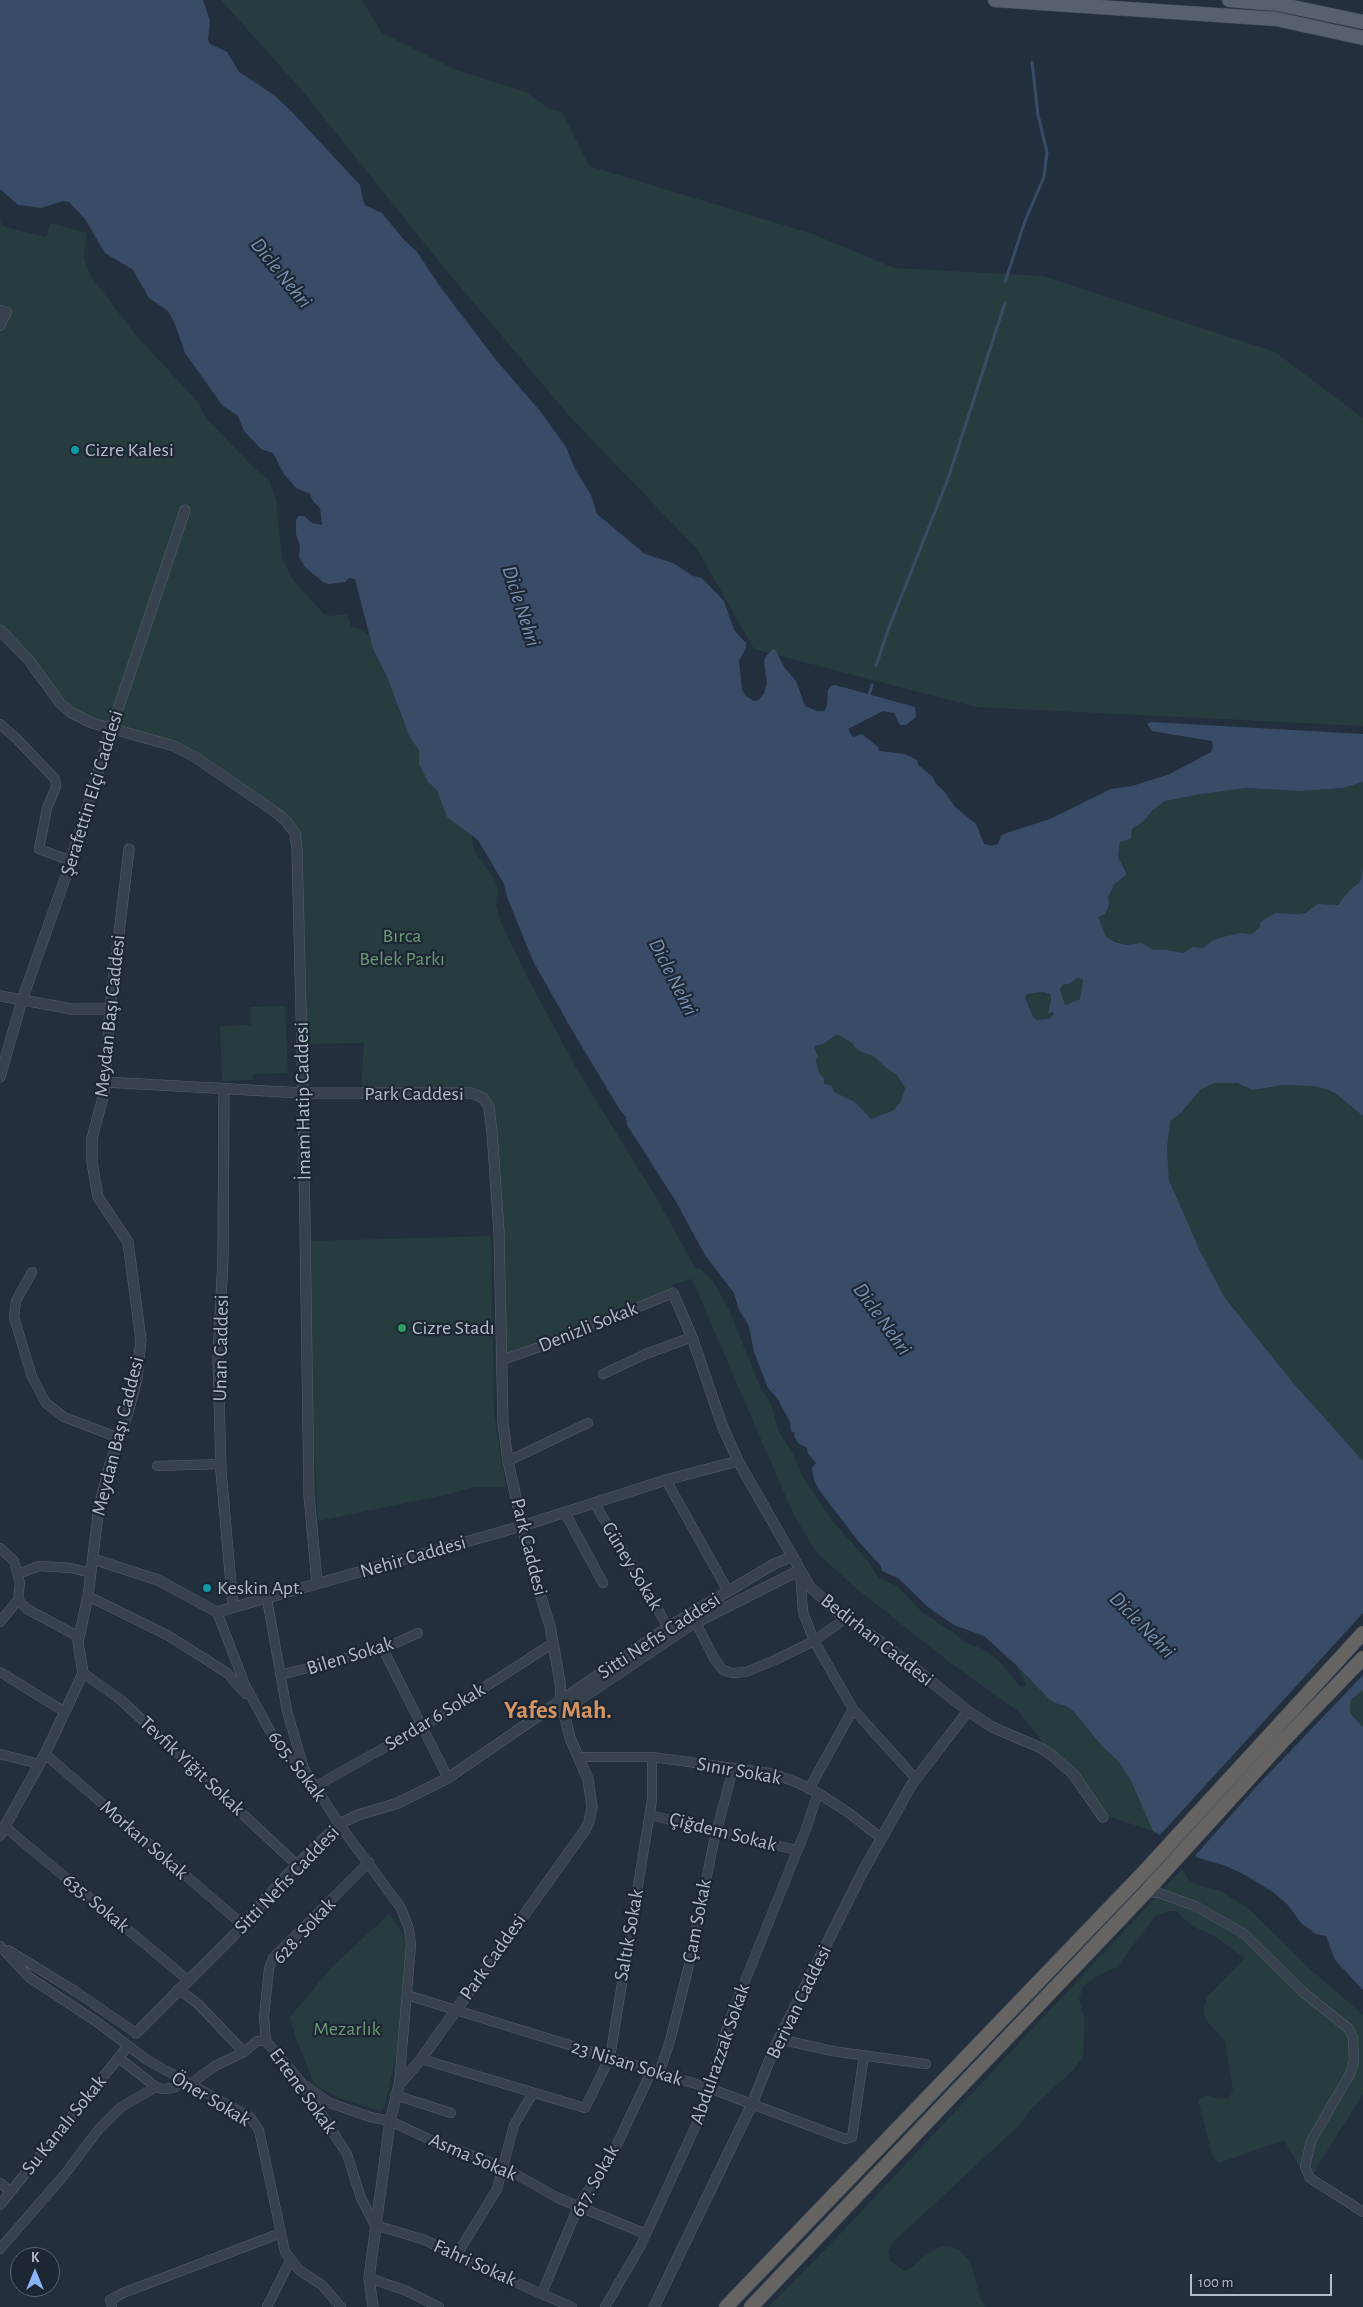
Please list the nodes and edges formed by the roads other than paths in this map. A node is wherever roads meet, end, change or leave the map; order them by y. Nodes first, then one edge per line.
1 (995, 0) edge
2 (1229, 0) edge
3 (1278, 2) edge
4 (1276, 19) junction
5 (1363, 22) edge
6 (1363, 38) edge
7 (0, 310) edge
8 (0, 326) edge
9 (185, 510) dead end
10 (0, 630) edge
11 (0, 724) edge
12 (111, 730) junction
13 (129, 849) dead end
14 (70, 861) junction
15 (0, 996) edge
16 (22, 1000) junction
17 (110, 1010) junction
18 (0, 1077) edge
19 (105, 1082) junction
20 (224, 1089) junction
21 (303, 1093) junction
22 (32, 1272) dead end
23 (673, 1292) joint
24 (692, 1337) junction
25 (502, 1360) junction
26 (602, 1374) dead end
27 (588, 1423) dead end
28 (119, 1438) junction
29 (508, 1461) junction
30 (738, 1461) junction
31 (221, 1464) junction
32 (157, 1466) dead end
33 (666, 1480) junction
34 (595, 1504) junction
35 (565, 1513) junction
36 (522, 1526) junction
37 (0, 1548) edge
38 (791, 1557) junction
39 (93, 1559) junction
40 (800, 1570) junction
41 (91, 1573) junction
42 (18, 1574) junction
43 (603, 1583) dead end
44 (317, 1584) junction
45 (728, 1591) junction
46 (88, 1596) junction
47 (18, 1600) junction
48 (267, 1600) junction
49 (233, 1607) junction
50 (217, 1612) junction
51 (846, 1618) junction
52 (0, 1622) edge
53 (696, 1623) junction
54 (668, 1628) junction
55 (418, 1633) dead end
56 (1363, 1634) edge
57 (79, 1637) junction
58 (814, 1641) junction
59 (553, 1642) junction
60 (382, 1649) junction
61 (1363, 1658) edge
62 (0, 1672) edge
63 (82, 1673) junction
64 (280, 1676) junction
65 (255, 1703) junction
66 (562, 1705) junction
67 (853, 1709) junction
68 (968, 1711) junction
69 (65, 1712) junction
70 (421, 1727) junction
71 (0, 1754) edge
72 (45, 1754) junction
73 (580, 1757) junction
74 (652, 1757) junction
75 (38, 1764) junction
76 (304, 1769) junction
77 (733, 1769) junction
78 (448, 1778) junction
79 (916, 1779) junction
80 (314, 1787) junction
81 (809, 1789) junction
82 (818, 1793) junction
83 (650, 1815) junction
84 (1103, 1817) dead end
85 (340, 1824) junction
86 (2, 1830) edge
87 (717, 1830) junction
88 (881, 1838) junction
89 (796, 1850) junction
90 (369, 1862) junction
91 (297, 1865) junction
92 (1146, 1892) junction
93 (243, 1925) junction
94 (0, 1946) edge
95 (188, 1980) junction
96 (178, 1989) junction
97 (407, 1995) junction
98 (456, 2010) junction
99 (136, 2033) joint
100 (779, 2039) junction
101 (266, 2041) junction
102 (128, 2046) junction
103 (244, 2052) junction
104 (864, 2055) junction
105 (610, 2057) junction
106 (119, 2058) junction
107 (421, 2059) junction
108 (926, 2064) dead end
109 (656, 2072) junction
110 (300, 2081) junction
111 (187, 2084) junction
112 (156, 2087) junction
113 (709, 2088) junction
114 (397, 2090) junction
115 (533, 2093) junction
116 (752, 2104) junction
117 (451, 2113) dead end
118 (390, 2121) junction
119 (503, 2167) junction
120 (0, 2184) edge
121 (10, 2191) junction
122 (0, 2205) edge
123 (579, 2206) junction
124 (1363, 2212) edge
125 (375, 2225) junction
126 (281, 2232) junction
127 (646, 2234) junction
128 (0, 2249) edge
129 (456, 2256) junction
130 (291, 2259) junction
131 (369, 2278) junction
132 (542, 2293) junction
133 (112, 2307) edge
134 (266, 2307) edge
135 (341, 2307) edge
136 (373, 2307) edge
137 (439, 2307) edge
138 (572, 2307) edge
139 (605, 2307) edge
140 (654, 2307) edge
141 (726, 2307) edge
142 (752, 2307) edge

1 - 4 main road
2 - 3 main road
3 - 4 street
3 - 5 main road
4 - 6 main road
7 - 8 street
9 - 12 street, Şerafettin Elçi Caddesi
10 - 12 street, İmam Hatip Caddesi
11 - 14 street
12 - 14 street, Şerafettin Elçi Caddesi
12 - 21 street, İmam Hatip Caddesi
13 - 17 street, Meydan Başı Caddesi
14 - 16 street, Şerafettin Elçi Caddesi
15 - 16 street
16 - 17 street
16 - 18 street, Şerafettin Elçi Caddesi
17 - 19 street, Meydan Başı Caddesi
19 - 20 street, Park Caddesi
19 - 28 street, Meydan Başı Caddesi
20 - 21 street, Park Caddesi
20 - 31 street, Unan Caddesi
21 - 25 street, Park Caddesi
21 - 44 street, İmam Hatip Caddesi
22 - 28 street
23 - 24 street, Bedirhan Caddesi
23 - 25 street, Denizli Sokak
24 - 26 street
24 - 30 street, Bedirhan Caddesi
25 - 29 street, Park Caddesi
27 - 29 street
28 - 39 street, Meydan Başı Caddesi
29 - 36 street, Park Caddesi
30 - 33 street, Nehir Caddesi
30 - 38 street, Bedirhan Caddesi
31 - 32 street
31 - 49 street, Unan Caddesi
33 - 34 street, Nehir Caddesi
33 - 45 street
34 - 35 street, Nehir Caddesi
34 - 54 street, Güney Sokak
35 - 36 street, Nehir Caddesi
35 - 43 street
36 - 44 street, Nehir Caddesi
36 - 59 street, Park Caddesi
37 - 42 street
38 - 40 street, Bedirhan Caddesi
38 - 45 street, Sitti Nefis Caddesi
39 - 41 street, Meydan Başı Caddesi
39 - 50 street
40 - 51 street, Bedirhan Caddesi
40 - 53 street
40 - 58 street
41 - 42 street
41 - 46 street, Meydan Başı Caddesi
42 - 47 street
44 - 48 street, Nehir Caddesi
45 - 54 street, Sitti Nefis Caddesi
46 - 57 street, Meydan Başı Caddesi
46 - 65 street
47 - 52 street
47 - 57 street
48 - 49 street, Nehir Caddesi
48 - 64 street
49 - 50 street, Nehir Caddesi
50 - 65 street, 605. Sokak
51 - 58 street
51 - 68 street, Bedirhan Caddesi
53 - 58 street
53 - 66 street
54 - 66 street, Sitti Nefis Caddesi
55 - 60 street, Bilen Sokak
56 - 141 highway
57 - 63 street, Meydan Başı Caddesi
58 - 67 street
59 - 66 street, Park Caddesi
59 - 70 street, Serdar 6 Sokak
60 - 64 street, Bilen Sokak
60 - 70 street
61 - 92 highway
62 - 69 street
63 - 69 street, Meydan Başı Caddesi
63 - 91 street, Tevfik Yiğit Sokak
64 - 76 street
65 - 76 street, 605. Sokak
66 - 73 street, Park Caddesi
66 - 78 street, Sitti Nefis Caddesi
67 - 79 street
67 - 81 street
68 - 79 street, Berivan Caddesi
68 - 84 street, Bedirhan Caddesi
69 - 72 street, Meydan Başı Caddesi
70 - 78 street
70 - 80 street, Serdar 6 Sokak
71 - 75 street
72 - 75 street, Meydan Başı Caddesi
72 - 93 street, Morkan Sokak
73 - 74 street, Sınır Sokak
73 - 98 street, Park Caddesi
74 - 77 street, Sınır Sokak
74 - 83 street, Saltık Sokak
75 - 86 street, Meydan Başı Caddesi
76 - 80 street, 605. Sokak
77 - 81 street, Sınır Sokak
77 - 87 street, Çam Sokak
78 - 85 street, Sitti Nefis Caddesi
79 - 88 street, Berivan Caddesi
80 - 85 street, 605. Sokak
81 - 82 street, Sınır Sokak
82 - 88 street, Sınır Sokak
82 - 89 street, Abdulrazzak Sokak
83 - 87 street, Çiğdem Sokak
83 - 105 street, Saltık Sokak
85 - 90 street, 605. Sokak
85 - 91 street, Sitti Nefis Caddesi
86 - 95 street, 635. Sokak
87 - 89 street, Çiğdem Sokak
87 - 109 street, Çam Sokak
88 - 100 street, Berivan Caddesi
89 - 113 street, Abdulrazzak Sokak
90 - 97 street, 605. Sokak
90 - 101 street, 628. Sokak
91 - 93 street, Sitti Nefis Caddesi
92 - 124 street
92 - 142 highway
93 - 95 street, Sitti Nefis Caddesi
94 - 99 street
94 - 102 street, Öner Sokak
95 - 96 street, Sitti Nefis Caddesi
96 - 99 street, Sitti Nefis Caddesi
96 - 103 street
97 - 98 street, 23 Nisan Sokak
97 - 114 street, 605. Sokak
98 - 105 street, 23 Nisan Sokak
98 - 107 street, Park Caddesi
100 - 104 street
100 - 116 street, Berivan Caddesi
101 - 103 street, Ertene Sokak
101 - 110 street, Ertene Sokak
102 - 106 street, Su Kanalı Sokak
102 - 111 street, Öner Sokak
103 - 111 street, Ertene Sokak
104 - 108 street
104 - 116 street, 23 Nisan Sokak
105 - 109 street, 23 Nisan Sokak
105 - 115 street, Saltık Sokak
106 - 112 street
106 - 121 street, Su Kanalı Sokak
107 - 114 street, Park Caddesi
107 - 115 street
109 - 113 street, 23 Nisan Sokak
109 - 123 street, 617. Sokak
110 - 118 street, Asma Sokak
110 - 125 street, Ertene Sokak
111 - 112 street
111 - 126 street, Öner Sokak
112 - 128 street
113 - 116 street, 23 Nisan Sokak
113 - 127 street, Abdulrazzak Sokak
114 - 117 street
114 - 118 street, Park Caddesi
115 - 119 street
116 - 140 street, Berivan Caddesi
118 - 119 street, Asma Sokak
118 - 125 street, Park Caddesi
119 - 123 street, Asma Sokak
119 - 129 street
120 - 121 street
121 - 122 street, Su Kanalı Sokak
123 - 127 street, Asma Sokak
123 - 132 street, 617. Sokak
125 - 129 street, Fahri Sokak
125 - 131 street, Park Caddesi
126 - 130 street, Öner Sokak
126 - 133 street
127 - 139 street, Abdulrazzak Sokak
129 - 132 street, Fahri Sokak
130 - 134 street
130 - 135 street, Öner Sokak
131 - 136 street, Park Caddesi
131 - 137 street
132 - 138 street, Fahri Sokak

